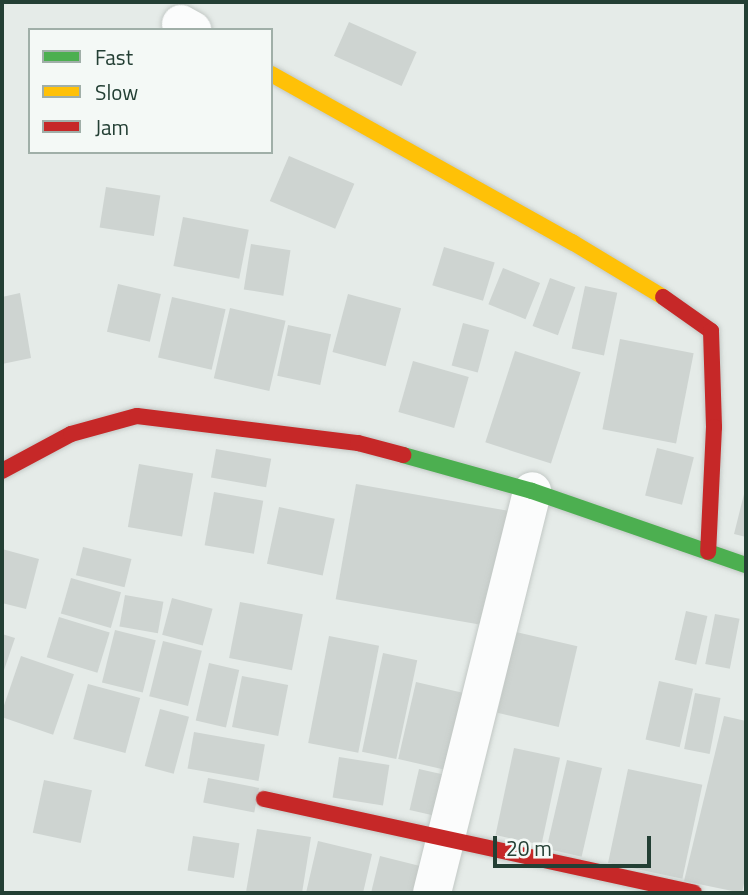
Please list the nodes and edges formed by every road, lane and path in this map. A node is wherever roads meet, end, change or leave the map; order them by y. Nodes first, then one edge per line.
1 (273, 75) edge
2 (2, 471) edge
3 (532, 491) junction
4 (708, 552) junction
5 (746, 565) edge
6 (264, 799) dead end
7 (446, 837) junction
8 (432, 893) edge
9 (694, 893) edge

1 - 4 street
2 - 3 street
3 - 4 street
3 - 7 street
4 - 5 street
6 - 7 street
7 - 8 street
7 - 9 street

